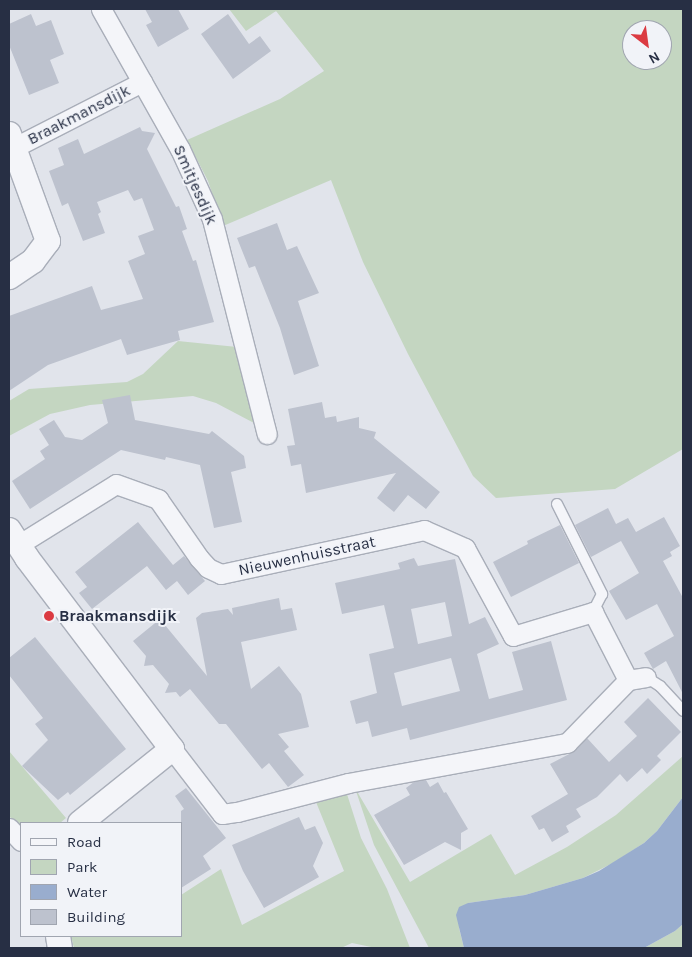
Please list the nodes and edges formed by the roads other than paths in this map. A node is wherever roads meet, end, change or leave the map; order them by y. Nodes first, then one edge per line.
1 (101, 9) edge
2 (142, 82) junction
3 (12, 141) edge
4 (9, 276) edge
5 (267, 434) dead end
6 (557, 504) dead end
7 (14, 538) edge
8 (593, 612) junction
9 (637, 679) junction
10 (683, 711) edge
11 (172, 749) junction
12 (81, 822) edge
13 (9, 828) edge
14 (20, 840) edge

1 - 2 street, Smitjesdijk
2 - 3 street, Braakmansdijk
2 - 5 street, Smitjesdijk
3 - 4 street, Braakmansdijk
6 - 8 lane
7 - 8 street, Nieuwenhuisstraat
7 - 11 street
8 - 9 street
9 - 10 lane
9 - 11 street
11 - 12 street
13 - 14 street

